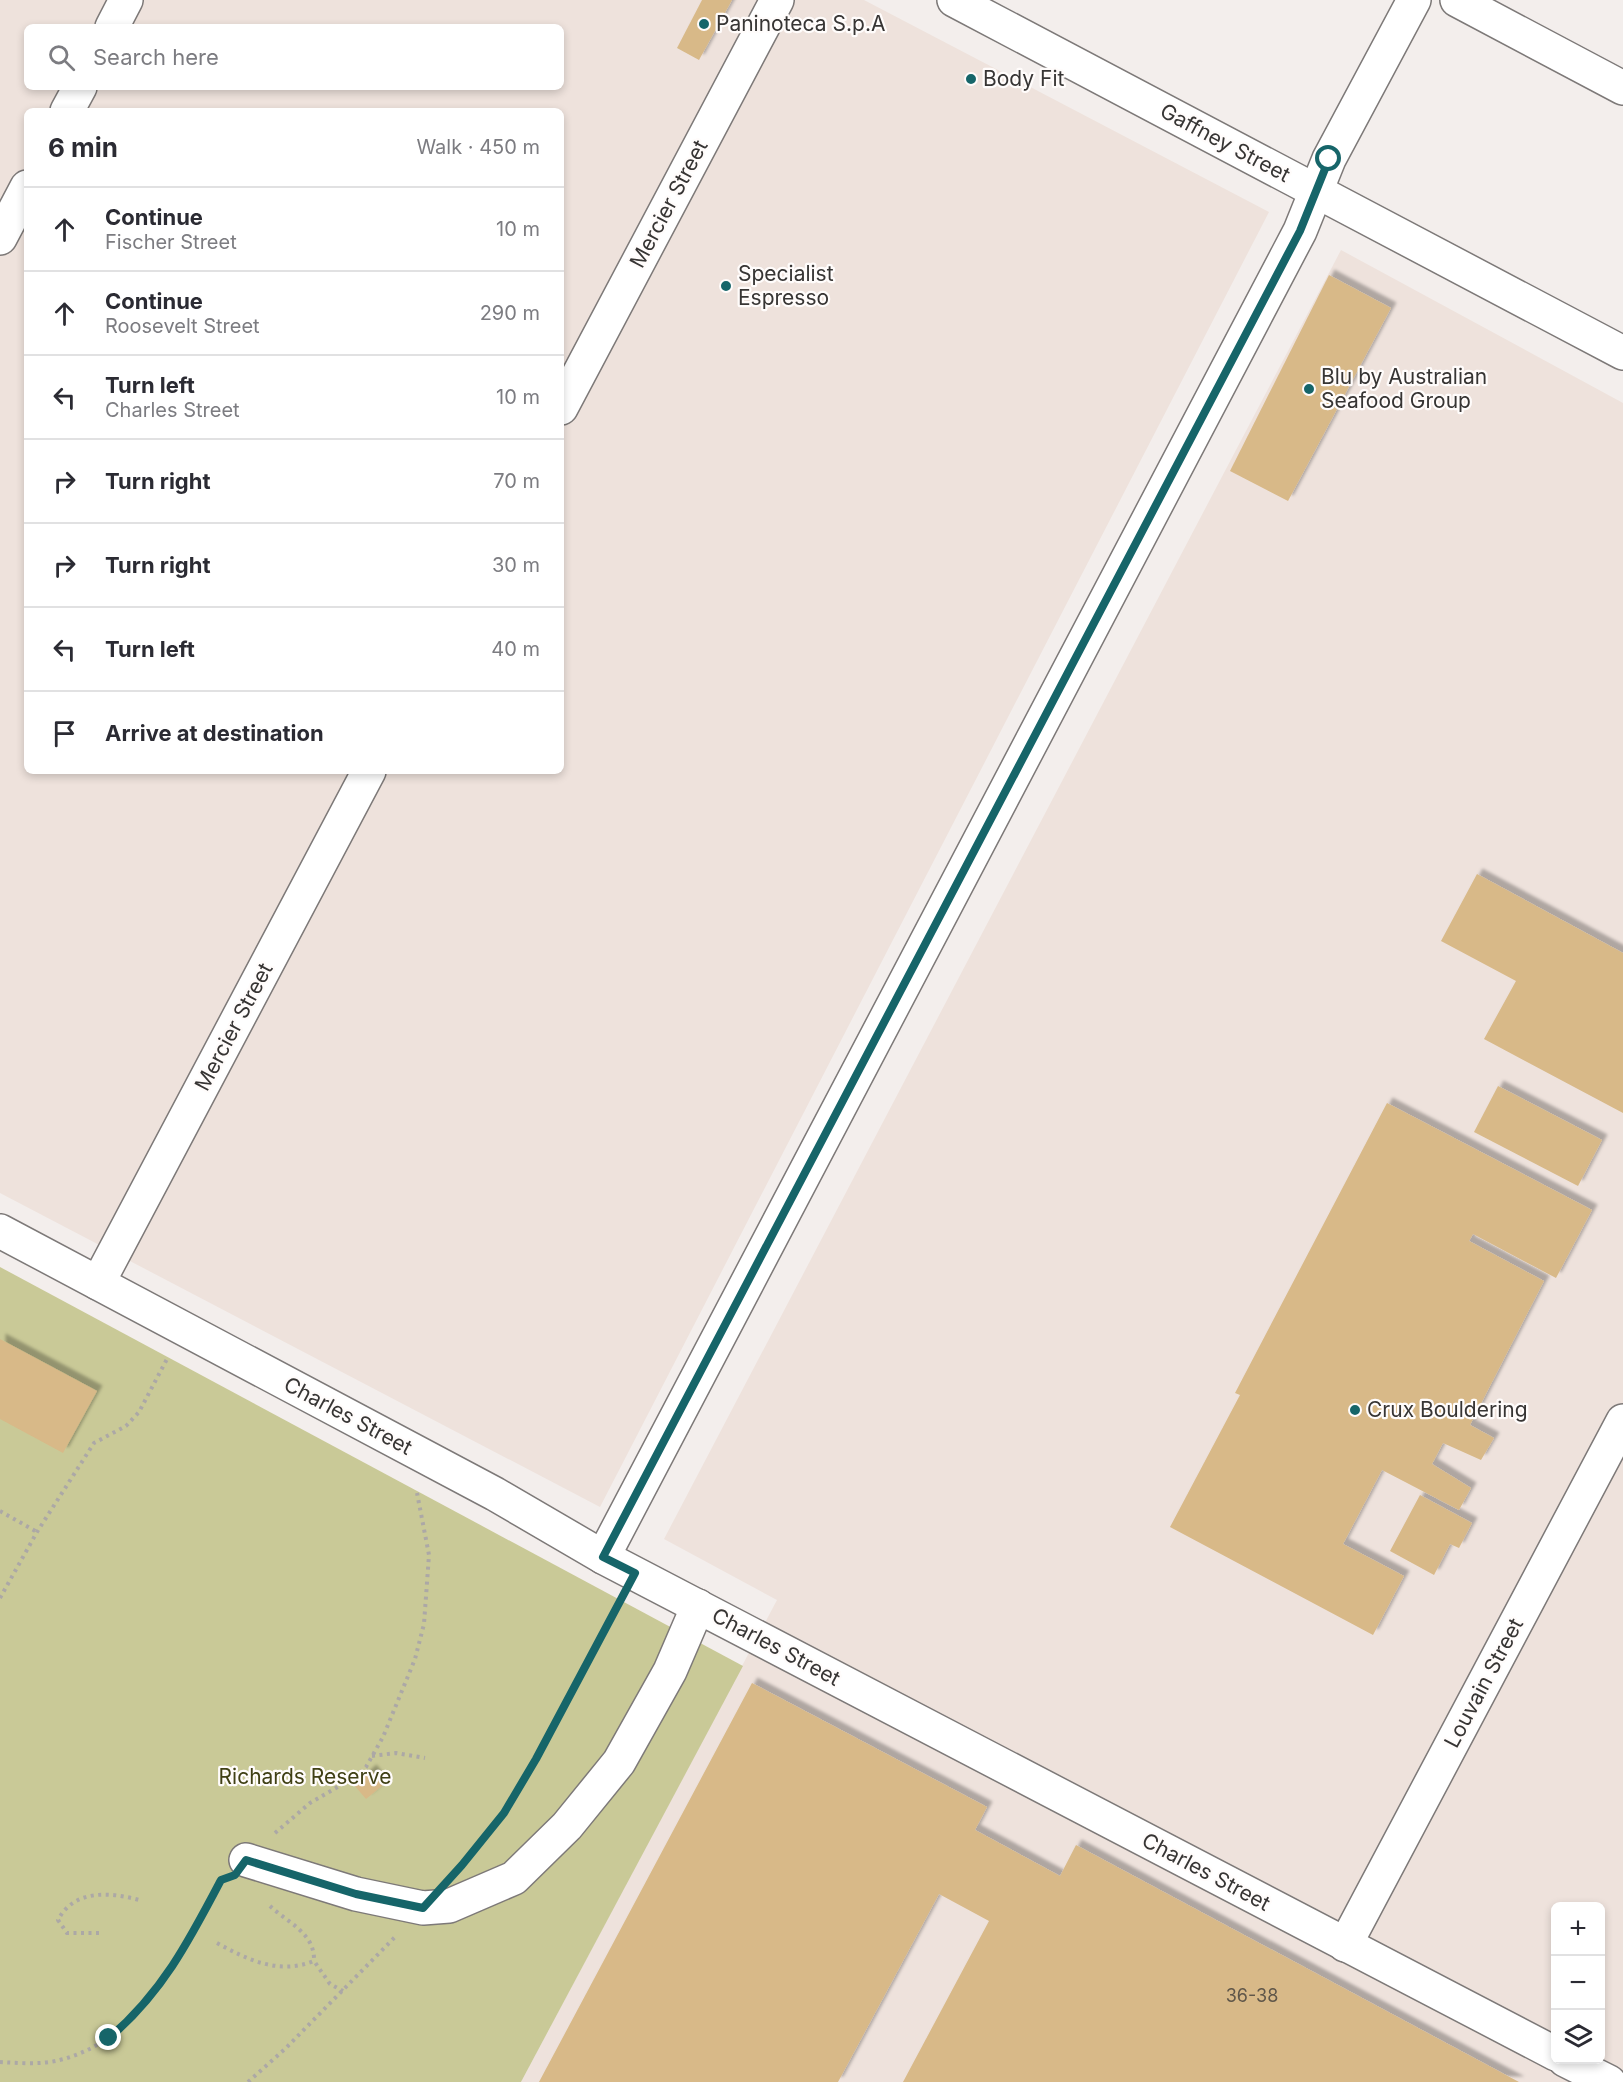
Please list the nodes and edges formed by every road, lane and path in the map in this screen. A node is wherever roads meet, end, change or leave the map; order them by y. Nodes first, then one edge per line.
1 (126, 0) edge
2 (777, 0) edge
3 (954, 0) edge
4 (1414, 0) edge
5 (1457, 0) edge
6 (114, 24) edge
7 (1623, 88) edge
8 (78, 90) edge
9 (70, 108) edge
10 (1315, 191) junction
11 (24, 194) edge
12 (0, 238) edge
13 (1623, 353) edge
14 (564, 402) edge
15 (367, 774) edge
16 (0, 1231) edge
17 (98, 1283) junction
18 (171, 1351) dead end
19 (1623, 1421) edge
20 (412, 1451) junction
21 (0, 1511) edge
22 (37, 1532) junction
23 (603, 1557) junction
24 (635, 1573) junction
25 (0, 1598) edge
26 (698, 1606) junction
27 (372, 1756) junction
28 (424, 1758) dead end
29 (246, 1860) junction
30 (462, 1865) dead end
31 (139, 1900) dead end
32 (261, 1900) dead end
33 (423, 1908) junction
34 (99, 1934) dead end
35 (217, 1943) dead end
36 (1345, 1945) junction
37 (314, 1961) junction
38 (343, 1991) junction
39 (1551, 2051) edge
40 (0, 2062) edge
41 (1573, 2064) edge
42 (248, 2082) edge
43 (1609, 2082) edge

1 - 6 street
2 - 14 street, Mercier Street
3 - 10 street, Gaffney Street
4 - 10 street
5 - 7 street
8 - 9 street
10 - 13 street, Gaffney Street
10 - 23 street
11 - 12 street
15 - 17 street, Mercier Street
16 - 17 street, Charles Street
17 - 20 street, Charles Street
18 - 22 path
19 - 36 street, Louvain Street
20 - 23 street, Charles Street
20 - 27 path
21 - 22 path
22 - 25 path
23 - 24 street, Charles Street
24 - 26 street, Charles Street
24 - 30 path
26 - 33 street
26 - 36 street, Charles Street
27 - 28 path
27 - 29 path
29 - 33 street
29 - 40 path
31 - 34 path
32 - 37 path
33 - 38 path
35 - 37 path
36 - 39 street, Charles Street
37 - 38 path
38 - 42 path
41 - 43 street

